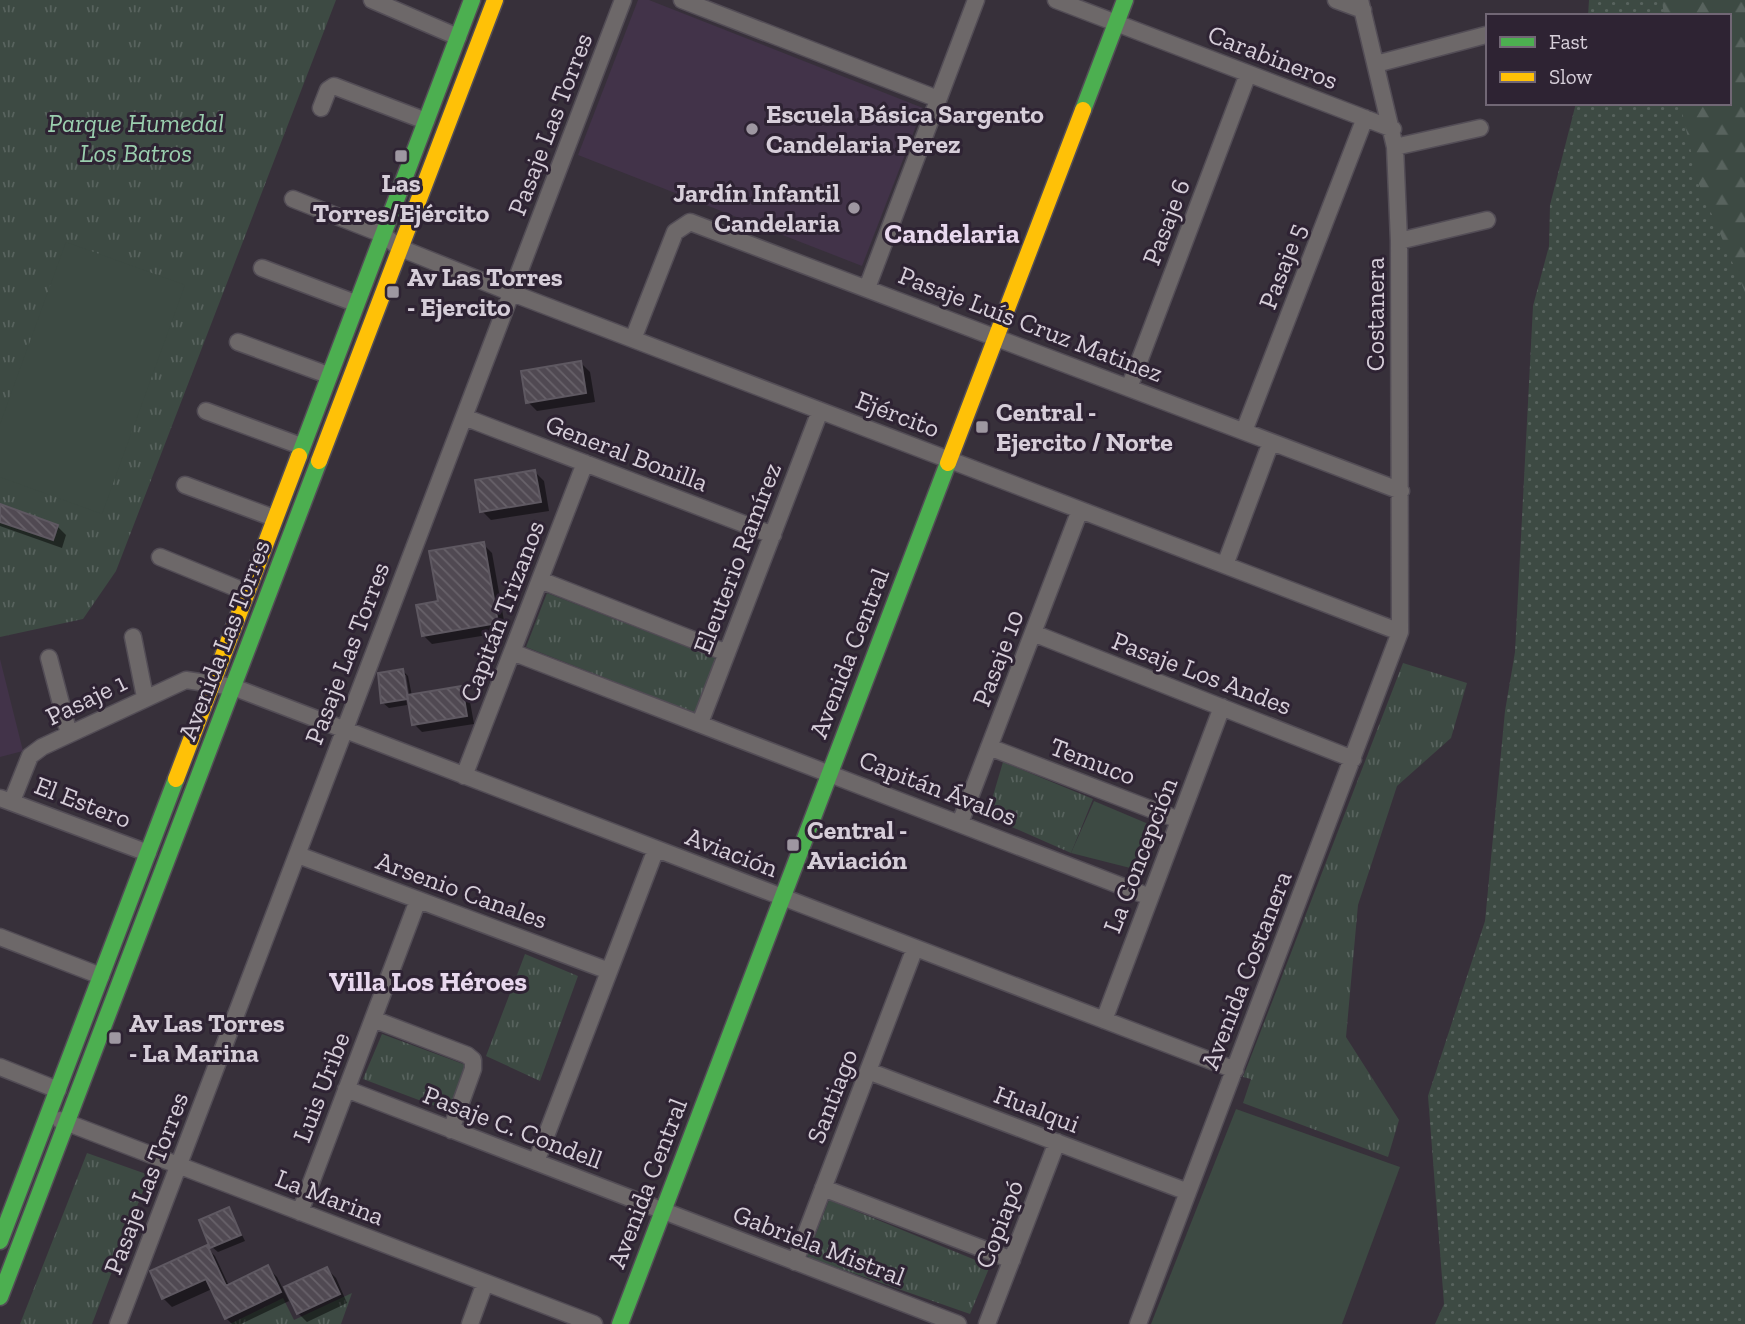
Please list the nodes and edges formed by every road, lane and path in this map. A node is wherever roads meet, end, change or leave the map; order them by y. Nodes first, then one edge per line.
1 (372, 0) edge
2 (472, 0) edge
3 (495, 0) edge
4 (623, 0) edge
5 (682, 0) edge
6 (976, 0) edge
7 (1056, 0) edge
8 (1125, 0) edge
9 (1336, 0) edge
10 (1362, 5) edge
11 (1116, 23) junction
12 (1486, 35) dead end
13 (458, 37) junction
14 (1376, 64) junction
15 (1248, 74) junction
16 (938, 99) junction
17 (321, 108) dead end
18 (1365, 118) junction
19 (426, 121) junction
20 (1480, 128) dead end
21 (1393, 129) junction
22 (1395, 147) junction
23 (293, 199) dead end
24 (1487, 220) dead end
25 (382, 234) junction
26 (1399, 241) junction
27 (400, 248) junction
28 (262, 268) dead end
29 (867, 288) junction
30 (512, 293) junction
31 (355, 303) junction
32 (996, 337) junction
33 (633, 339) junction
34 (238, 342) dead end
35 (328, 376) junction
36 (1129, 388) junction
37 (206, 411) dead end
38 (820, 411) junction
39 (464, 417) junction
40 (1244, 431) junction
41 (1271, 442) junction
42 (302, 446) junction
43 (950, 460) junction
44 (585, 463) junction
45 (185, 485) dead end
46 (1401, 491) junction
47 (1080, 510) junction
48 (274, 518) junction
49 (773, 535) junction
50 (160, 557) dead end
51 (1225, 565) junction
52 (540, 580) junction
53 (246, 592) junction
54 (1400, 632) junction
55 (1033, 634) junction
56 (132, 637) dead end
57 (512, 652) junction
58 (727, 653) junction
59 (49, 658) dead end
60 (211, 684) junction
61 (233, 687) junction
62 (145, 697) junction
63 (1222, 707) junction
64 (700, 723) junction
65 (344, 730) junction
66 (69, 734) junction
67 (989, 747) junction
68 (1353, 759) junction
69 (830, 773) junction
70 (464, 776) junction
71 (6, 800) edge
72 (1179, 820) junction
73 (960, 823) junction
74 (656, 849) junction
75 (148, 853) junction
76 (298, 855) junction
77 (783, 897) junction
78 (1150, 897) junction
79 (418, 900) junction
80 (0, 937) edge
81 (915, 948) junction
82 (609, 971) junction
83 (101, 976) junction
84 (373, 1019) junction
85 (1104, 1020) junction
86 (0, 1067) edge
87 (1235, 1070) junction
88 (868, 1071) junction
89 (346, 1089) junction
90 (58, 1090) junction
91 (48, 1115) junction
92 (66, 1122) junction
93 (451, 1130) junction
94 (1057, 1142) junction
95 (536, 1162) junction
96 (179, 1166) junction
97 (823, 1188) junction
98 (1188, 1192) junction
99 (7, 1201) edge
100 (663, 1211) junction
101 (300, 1212) junction
102 (0, 1241) edge
103 (1012, 1260) junction
104 (795, 1262) junction
105 (485, 1283) junction
106 (0, 1297) edge
107 (118, 1324) edge
108 (470, 1324) edge
109 (594, 1324) edge
110 (620, 1324) edge
111 (958, 1324) edge
112 (987, 1324) edge
113 (1138, 1324) edge

1 - 13 street
2 - 13 street, Avenida Las Torres
3 - 27 street, Avenida Las Torres
4 - 30 street, Pasaje Las Torres
5 - 16 street
6 - 16 street
7 - 11 street, Carabineros
8 - 11 street, Avenida Central
9 - 10 street
10 - 14 street, Costanera
11 - 15 street, Carabineros
11 - 32 street, Avenida Central
12 - 14 street
13 - 19 street, Avenida Las Torres
14 - 21 street, Costanera
15 - 18 street, Carabineros
15 - 36 street, Pasaje 6
16 - 29 street
17 - 19 street
18 - 21 street, Carabineros
18 - 40 street, Pasaje 5
19 - 25 street, Avenida Las Torres
20 - 22 street
21 - 22 street, Costanera
22 - 26 street, Costanera
23 - 25 street, Ejército
24 - 26 street
25 - 27 street, Ejército
25 - 31 street, Avenida Las Torres
26 - 46 street, Costanera
27 - 30 street, Ejército
27 - 61 street, Avenida Las Torres
28 - 31 street
29 - 32 street, Pasaje Luís Cruz Matinez
29 - 33 street, Pasaje Luís Cruz Matinez
30 - 33 street, Ejército
30 - 39 street, Pasaje Las Torres
31 - 35 street, Avenida Las Torres
32 - 36 street, Pasaje Luís Cruz Matinez
32 - 43 street, Avenida Central
33 - 38 street, Ejército
34 - 35 street
35 - 42 street, Avenida Las Torres
36 - 40 street, Pasaje Luís Cruz Matinez
37 - 42 street
38 - 43 street, Ejército
38 - 49 street, Eleuterio Ramírez
39 - 44 street, General Bonilla
39 - 65 street, Pasaje Las Torres
40 - 41 street, Pasaje Luís Cruz Matinez
41 - 46 street, Pasaje Luís Cruz Matinez
41 - 51 street
42 - 48 street, Avenida Las Torres
43 - 47 street, Ejército
43 - 69 street, Avenida Central
44 - 49 street, General Bonilla
44 - 52 street, Capitán Trizanos
45 - 48 street
46 - 54 street, Costanera
47 - 51 street, Ejército
47 - 55 street, Pasaje 10
48 - 53 street, Avenida Las Torres
49 - 58 street, Eleuterio Ramírez
50 - 53 street
51 - 54 street, Ejército
52 - 57 street, Capitán Trizanos
52 - 58 street
53 - 60 street, Avenida Las Torres
54 - 68 street, Avenida Costanera
55 - 63 street, Pasaje Los Andes
55 - 67 street, Pasaje 10
56 - 62 street
57 - 64 street, Capitán Ávalos
57 - 70 street, Capitán Trizanos
58 - 64 street, Eleuterio Ramírez
59 - 66 street
60 - 61 street, Aviación
60 - 62 street, Pasaje 1
60 - 75 street, Avenida Las Torres
61 - 65 street, Aviación
61 - 92 street, Avenida Las Torres
62 - 66 street, Pasaje 1
63 - 68 street, Pasaje Los Andes
63 - 72 street, La Concepción
64 - 69 street, Capitán Ávalos
65 - 70 street, Aviación
65 - 76 street, Pasaje Las Torres
66 - 71 street, Pasaje 1
67 - 72 street, Temuco
67 - 73 street, Pasaje 10
68 - 87 street, Avenida Costanera
69 - 73 street, Capitán Ávalos
69 - 77 street, Avenida Central
70 - 74 street, Aviación
71 - 75 street, El Estero
72 - 78 street, La Concepción
73 - 78 street, Capitán Ávalos
74 - 77 street, Aviación
74 - 82 street
75 - 83 street, Avenida Las Torres
76 - 79 street, Arsenio Canales
76 - 96 street, Pasaje Las Torres
77 - 81 street, Aviación
77 - 100 street, Avenida Central
78 - 85 street, La Concepción
79 - 82 street, Arsenio Canales
79 - 84 street, Luis Uribe
80 - 83 street
81 - 85 street, Aviación
81 - 88 street, Santiago
82 - 95 street
83 - 90 street, Avenida Las Torres
84 - 89 street, Luis Uribe
84 - 93 street
85 - 87 street, Aviación
86 - 90 street
87 - 98 street, Avenida Costanera
88 - 94 street, Hualqui
88 - 97 street, Santiago
89 - 93 street, Pasaje C. Condell
89 - 101 street, Luis Uribe
90 - 91 street, Avenida Las Torres
91 - 92 street, La Marina
91 - 99 street, Avenida Las Torres
92 - 96 street, La Marina
92 - 106 street, Avenida Las Torres
93 - 95 street, Pasaje C. Condell
94 - 98 street, Hualqui
94 - 103 street, Copiapó
95 - 100 street, Pasaje C. Condell
96 - 101 street, La Marina
96 - 107 street, Pasaje Las Torres
97 - 103 street, Gabriela Mistral
97 - 104 street, Santiago
98 - 113 street, Avenida Costanera
99 - 102 street, Avenida Las Torres
100 - 104 street, Gabriela Mistral
100 - 110 street, Avenida Central
101 - 105 street, La Marina
103 - 112 street, Copiapó
104 - 111 street, Gabriela Mistral
105 - 108 street
105 - 109 street, La Marina

